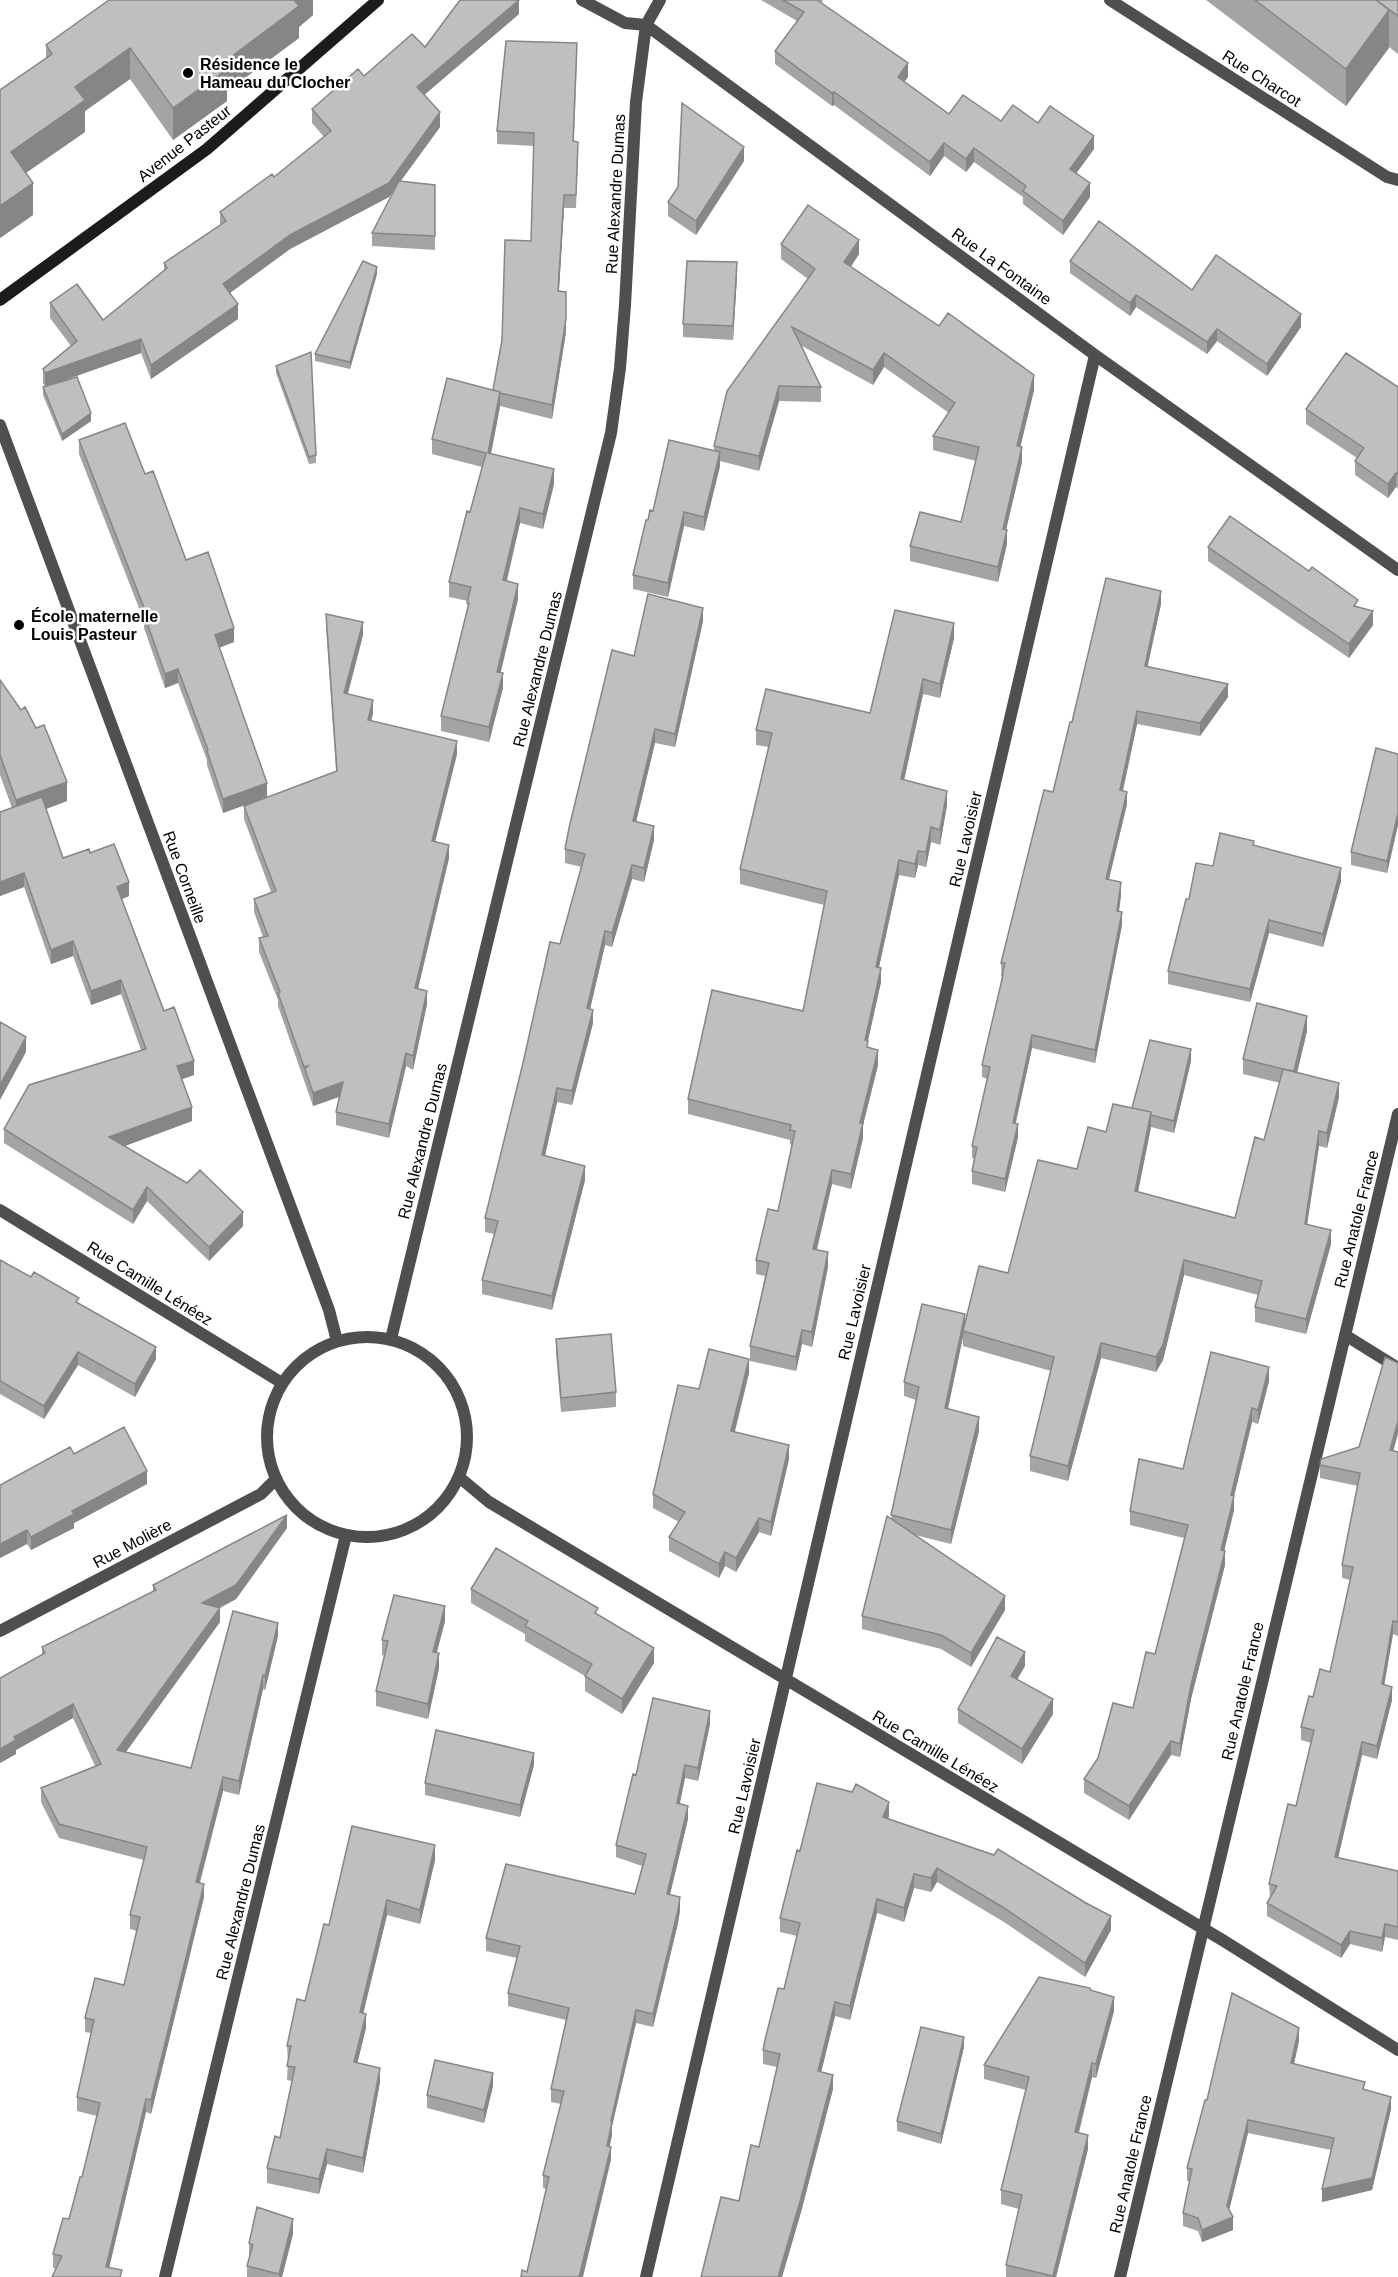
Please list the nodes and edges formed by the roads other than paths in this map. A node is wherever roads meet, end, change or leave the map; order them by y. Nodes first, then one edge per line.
1 (378, 0) edge
2 (582, 0) edge
3 (660, 0) edge
4 (1110, 0) edge
5 (646, 25) junction
6 (1398, 180) edge
7 (0, 300) edge
8 (1095, 355) junction
9 (0, 425) edge
10 (1398, 570) edge
11 (1398, 1113) edge
12 (0, 1210) edge
13 (1345, 1335) junction
14 (391, 1339) junction
15 (337, 1341) junction
16 (1398, 1368) edge
17 (282, 1383) junction
18 (459, 1477) junction
19 (276, 1479) junction
20 (346, 1535) junction
21 (0, 1631) edge
22 (785, 1680) junction
23 (1203, 1930) junction
24 (1398, 2050) edge
25 (165, 2277) edge
26 (646, 2277) edge
27 (1120, 2277) edge

1 - 7 main road, Avenue Pasteur
2 - 5 street, Rue La Fontaine
3 - 5 street, Rue Alexandre Dumas
4 - 6 street, Rue Charcot
5 - 8 street, Rue La Fontaine
5 - 14 street, Rue Alexandre Dumas
8 - 10 street, Rue La Fontaine
8 - 22 street, Rue Lavoisier
9 - 15 street, Rue Corneille
11 - 13 street, Rue Anatole France
12 - 17 street, Rue Camille Lénéez
13 - 16 street
13 - 23 street, Rue Anatole France
14 - 15 street
14 - 18 street
15 - 17 street
17 - 19 street
18 - 20 street
18 - 22 street, Rue Camille Lénéez
19 - 20 street
19 - 21 street, Rue Molière
20 - 25 street, Rue Alexandre Dumas
22 - 23 street, Rue Camille Lénéez
22 - 26 street, Rue Lavoisier
23 - 24 street, Rue Camille Lénéez
23 - 27 street, Rue Anatole France

